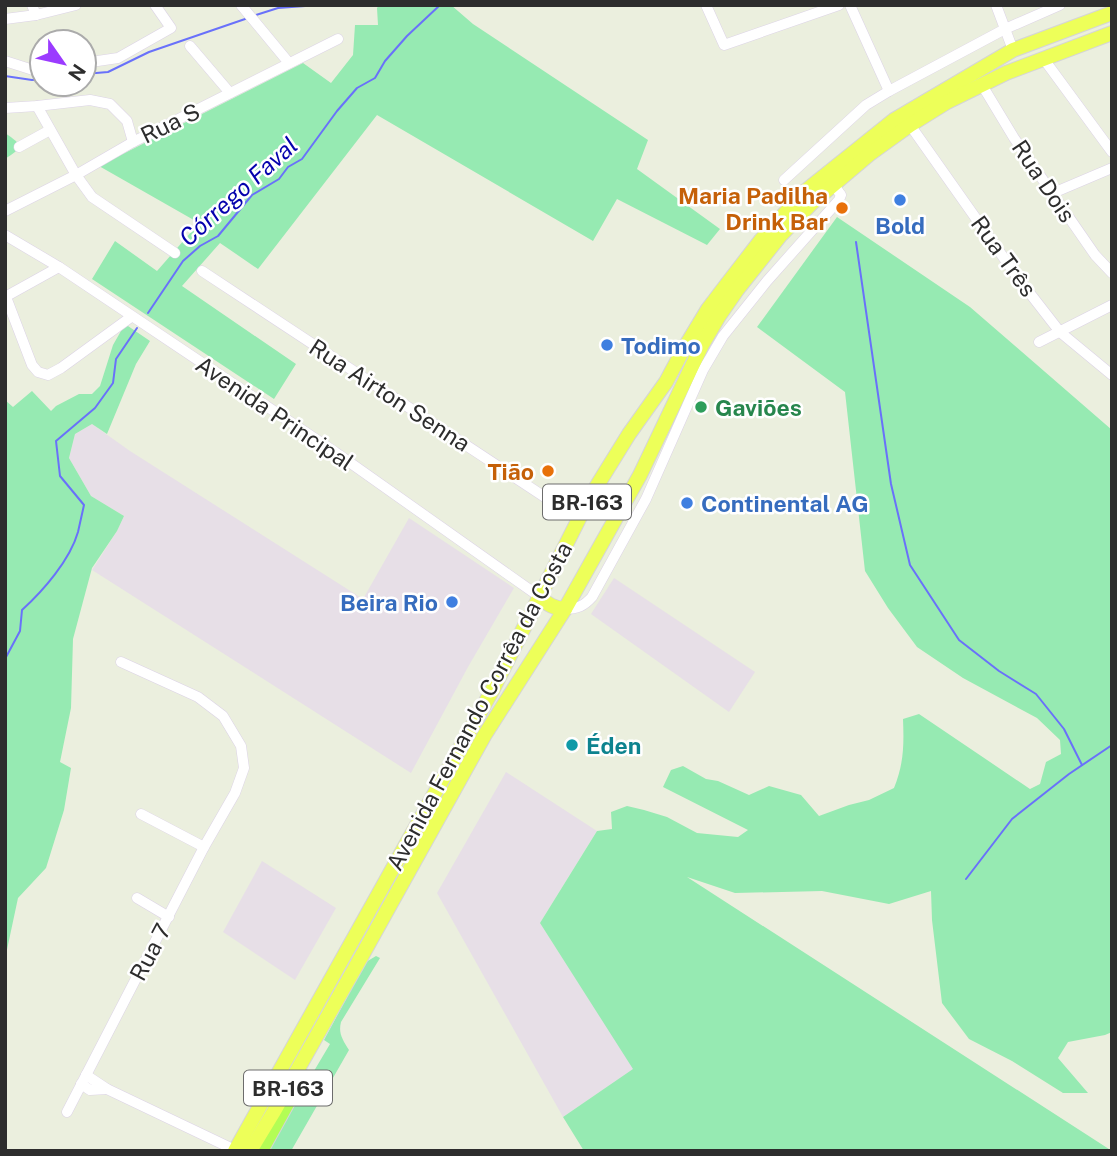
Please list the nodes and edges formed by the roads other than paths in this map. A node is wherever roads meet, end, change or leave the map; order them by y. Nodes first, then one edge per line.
1 (76, 5) edge
2 (155, 5) edge
3 (706, 5) edge
4 (839, 5) edge
5 (850, 5) edge
6 (996, 5) edge
7 (1060, 5) edge
8 (34, 10) edge
9 (247, 13) edge
10 (1112, 13) edge
11 (5, 19) edge
12 (1005, 29) junction
13 (1112, 33) edge
14 (338, 39) dead end
15 (190, 46) dead end
16 (1013, 50) junction
17 (1043, 58) junction
18 (5, 61) edge
19 (98, 61) edge
20 (289, 63) junction
21 (28, 69) edge
22 (982, 85) junction
23 (889, 91) junction
24 (230, 93) junction
25 (37, 106) junction
26 (5, 108) edge
27 (910, 125) junction
28 (50, 130) junction
29 (133, 142) junction
30 (19, 147) dead end
31 (1112, 152) edge
32 (1112, 168) edge
33 (76, 175) junction
34 (784, 180) dead end
35 (1053, 193) junction
36 (5, 211) edge
37 (5, 234) edge
38 (175, 253) dead end
39 (59, 267) junction
40 (202, 271) dead end
41 (1112, 273) edge
42 (6, 297) edge
43 (1112, 305) edge
44 (131, 317) junction
45 (1060, 332) junction
46 (1040, 342) dead end
47 (1112, 375) edge
48 (667, 435) junction
49 (590, 497) junction
50 (619, 512) junction
51 (578, 519) junction
52 (540, 597) junction
53 (565, 609) junction
54 (121, 662) dead end
55 (141, 814) dead end
56 (204, 847) junction
57 (137, 898) dead end
58 (169, 917) junction
59 (323, 1024) junction
60 (83, 1080) junction
61 (67, 1112) dead end
62 (235, 1151) edge
63 (250, 1151) edge
64 (262, 1151) edge

1 - 8 street
2 - 19 street
3 - 4 street
5 - 23 street
6 - 12 street
7 - 12 street
8 - 11 street
9 - 20 street
10 - 16 highway, Avenida Fernando Corrêa da Costa / BR-163
12 - 16 street
12 - 23 street
13 - 17 highway, Avenida Fernando Corrêa da Costa / BR-163
14 - 20 street, Rua S
15 - 24 street
16 - 49 highway, Avenida Fernando Corrêa da Costa / BR-163
17 - 22 highway, Avenida Fernando Corrêa da Costa / BR-163
17 - 31 street
18 - 21 street
20 - 24 street, Rua S
22 - 27 highway, Avenida Fernando Corrêa da Costa / BR-163
22 - 35 street, Rua Dois
23 - 34 street
24 - 29 street, Rua S
25 - 26 street
25 - 28 street
25 - 29 street
27 - 45 street, Rua Três
27 - 48 highway, Avenida Fernando Corrêa da Costa / BR-163
28 - 30 street
28 - 33 street
29 - 33 street, Rua S
32 - 35 street
33 - 36 street, Rua S
33 - 38 street
35 - 41 street, Rua Dois
37 - 39 street, Avenida Principal
39 - 42 street
39 - 44 street, Avenida Principal
40 - 51 street, Rua Airton Senna
42 - 44 street
43 - 45 street
44 - 52 street, Avenida Principal
45 - 46 street
45 - 47 street, Rua Três
48 - 50 highway, Avenida Fernando Corrêa da Costa / BR-163
48 - 53 street
49 - 50 highway
49 - 51 highway, Avenida Fernando Corrêa da Costa / BR-163
50 - 53 highway, Avenida Fernando Corrêa da Costa / BR-163
51 - 52 highway, Avenida Fernando Corrêa da Costa / BR-163
52 - 53 highway
52 - 62 highway, Avenida Fernando Corrêa da Costa / BR-163
53 - 59 highway, Avenida Fernando Corrêa da Costa / BR-163
54 - 56 street, Rua 7
55 - 56 street
56 - 58 street, Rua 7
57 - 58 street
58 - 60 street, Rua 7
59 - 63 highway, Avenida Fernando Corrêa da Costa / BR-163
59 - 64 main road, Avenida Fernando Corrêa da Costa / BR-163
60 - 61 street, Rua 7
60 - 62 street

